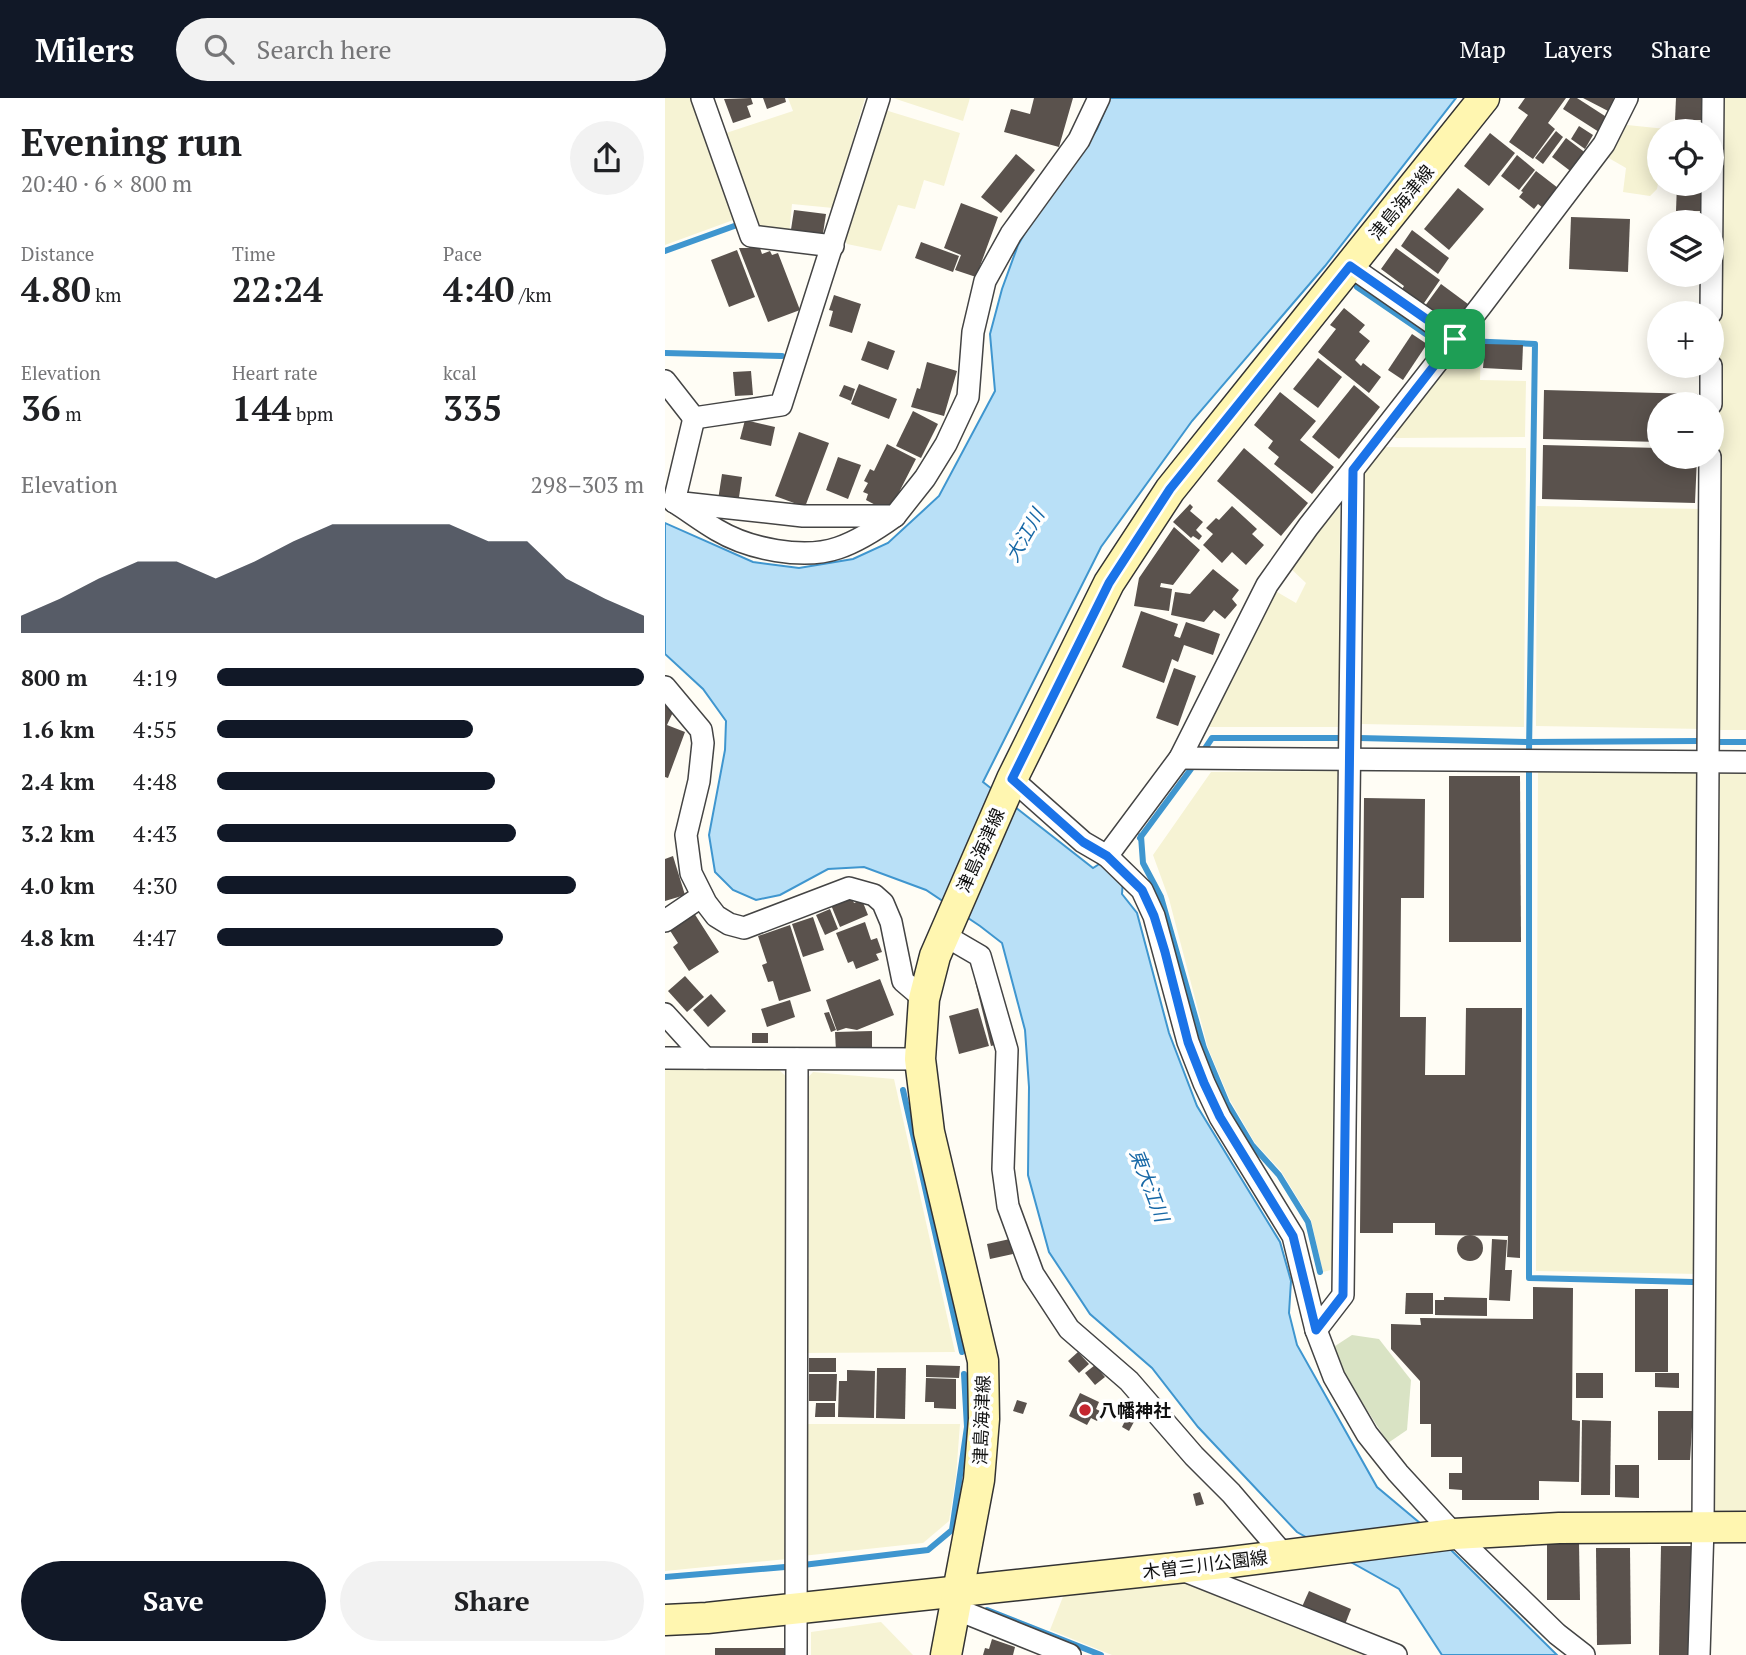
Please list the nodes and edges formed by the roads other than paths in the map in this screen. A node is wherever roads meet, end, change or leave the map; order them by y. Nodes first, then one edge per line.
1 (702, 98) edge
2 (879, 98) edge
3 (1099, 98) edge
4 (1484, 98) edge
5 (1626, 98) edge
6 (1713, 98) edge
7 (833, 246) junction
8 (1350, 266) junction
9 (1711, 301) edge
10 (1455, 339) junction
11 (665, 381) edge
12 (694, 418) junction
13 (1710, 469) edge
14 (1353, 470) junction
15 (670, 500) edge
16 (895, 516) junction
17 (665, 687) edge
18 (1180, 758) junction
19 (1349, 760) junction
20 (1708, 762) junction
21 (1746, 762) edge
22 (1010, 784) junction
23 (1107, 856) junction
24 (702, 896) junction
25 (665, 921) edge
26 (951, 932) junction
27 (924, 999) junction
28 (665, 1014) edge
29 (665, 1058) edge
30 (705, 1058) junction
31 (797, 1059) junction
32 (920, 1059) junction
33 (1316, 1330) junction
34 (1703, 1527) junction
35 (1746, 1528) edge
36 (1454, 1534) junction
37 (1292, 1554) junction
38 (1177, 1568) junction
39 (957, 1601) junction
40 (797, 1609) junction
41 (665, 1620) edge
42 (796, 1655) edge
43 (946, 1655) edge
44 (1070, 1655) edge
45 (1396, 1655) edge
46 (1584, 1655) edge
47 (1699, 1655) edge

1 - 7 street
2 - 7 street
3 - 16 street
4 - 8 main road, 津島海津線
5 - 10 street
6 - 9 street
7 - 12 street
8 - 10 street
8 - 22 main road, 津島海津線
10 - 14 street
11 - 12 street
12 - 15 street
13 - 20 street
14 - 18 street
14 - 19 street
15 - 16 street
15 - 16 street
17 - 24 street
18 - 19 street
18 - 23 street
19 - 20 street
19 - 33 street
20 - 21 street
20 - 34 street
22 - 23 street
22 - 26 main road, 津島海津線
23 - 33 street
24 - 25 street
24 - 27 street
26 - 27 main road, 津島海津線
26 - 37 street
27 - 32 main road, 津島海津線
28 - 30 street
29 - 30 street
30 - 31 street
31 - 32 street
31 - 40 street
32 - 39 main road, 津島海津線
33 - 36 street
34 - 35 main road, 木曽三川公園線
34 - 36 main road, 木曽三川公園線
34 - 47 street
36 - 37 main road, 木曽三川公園線
36 - 46 street
37 - 38 main road, 木曽三川公園線
38 - 39 main road, 木曽三川公園線
38 - 45 street
39 - 40 main road, 木曽三川公園線
39 - 43 main road, 津島海津線
39 - 44 street
40 - 41 main road, 木曽三川公園線
40 - 42 street

